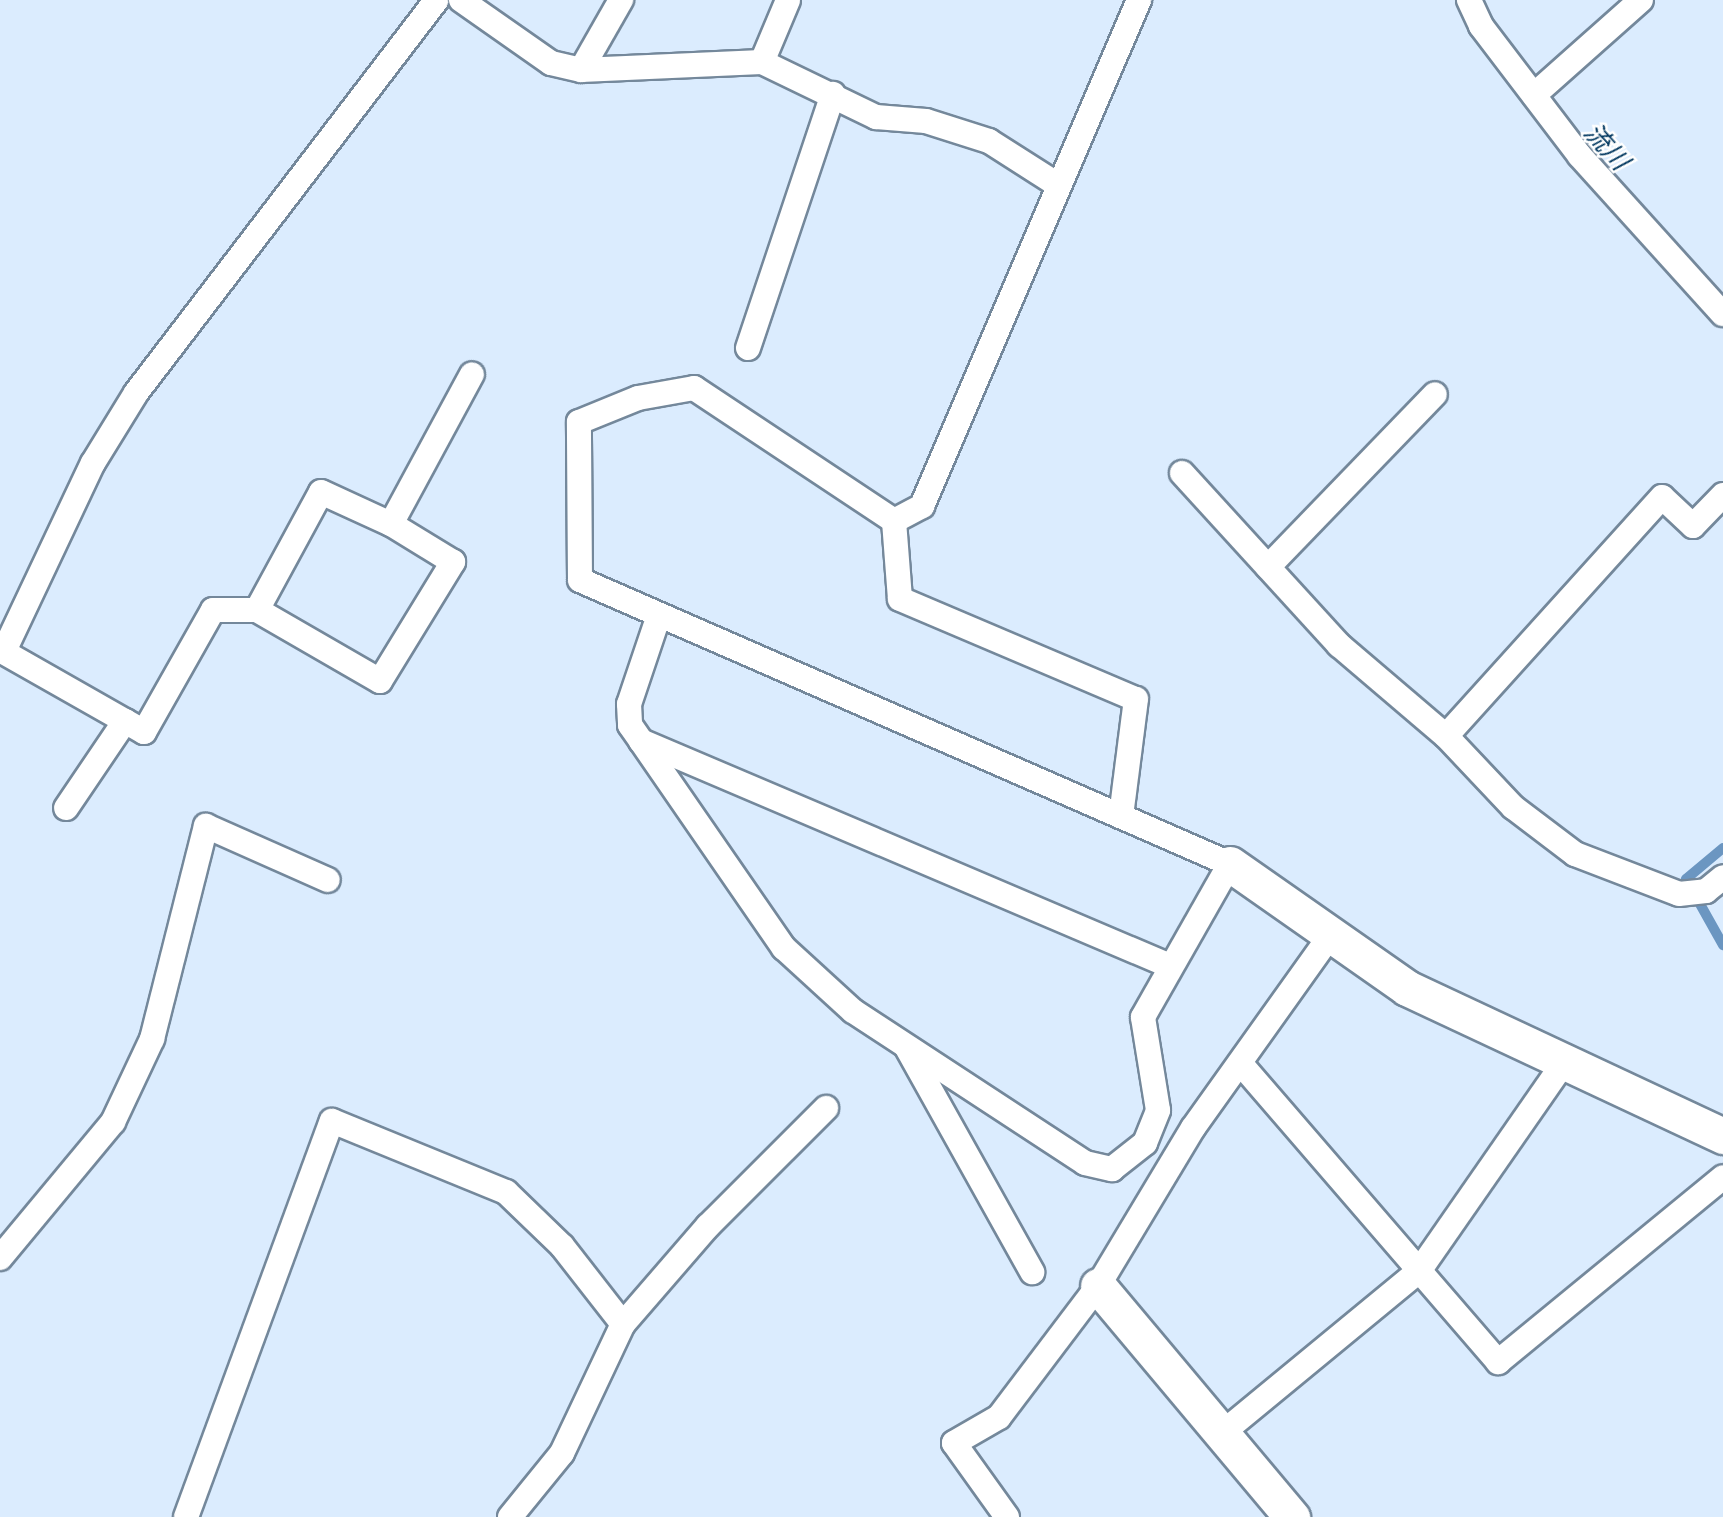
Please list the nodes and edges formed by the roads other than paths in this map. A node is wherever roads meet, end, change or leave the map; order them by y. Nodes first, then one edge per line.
1 (436, 0) edge
2 (461, 0) edge
3 (621, 0) edge
4 (788, 0) edge
5 (1139, 0) edge
6 (1469, 0) edge
7 (1641, 0) edge
8 (762, 62) junction
9 (581, 71) junction
10 (833, 94) junction
11 (1534, 95) junction
12 (1058, 186) junction
13 (1723, 314) edge
14 (748, 348) dead end
15 (472, 374) dead end
16 (1435, 394) dead end
17 (1182, 473) dead end
18 (1723, 495) edge
19 (894, 521) junction
20 (391, 524) junction
21 (1268, 567) junction
22 (257, 610) junction
23 (659, 615) junction
24 (2, 650) edge
25 (125, 721) junction
26 (1446, 736) junction
27 (640, 741) junction
28 (66, 808) dead end
29 (1121, 816) junction
30 (1230, 864) junction
31 (1723, 877) edge
32 (328, 880) dead end
33 (1330, 936) junction
34 (1170, 966) junction
35 (905, 1045) junction
36 (1564, 1062) junction
37 (1241, 1065) junction
38 (826, 1108) dead end
39 (1723, 1136) edge
40 (1723, 1177) edge
41 (0, 1258) edge
42 (1419, 1271) junction
43 (1032, 1272) dead end
44 (1098, 1286) junction
45 (623, 1324) junction
46 (1221, 1434) junction
47 (185, 1517) edge
48 (510, 1517) edge
49 (1007, 1517) edge
50 (1292, 1517) edge

1 - 24 street
2 - 9 street
3 - 9 street
4 - 8 street
5 - 12 street
6 - 11 street
7 - 11 street
8 - 9 street
8 - 10 street
10 - 12 street
10 - 14 street
11 - 13 street
12 - 19 street
15 - 20 street
16 - 21 street
17 - 21 street
18 - 26 street
19 - 23 street
19 - 29 street
20 - 22 street
20 - 22 street
21 - 26 street
22 - 25 street
23 - 27 street
23 - 29 street
24 - 25 street
25 - 28 street
26 - 31 street
27 - 34 street
27 - 35 street
29 - 30 street
30 - 33 street
30 - 34 street
32 - 41 street
33 - 36 street
33 - 37 street
34 - 35 street
35 - 43 street
36 - 39 street
36 - 42 street
37 - 42 street
37 - 44 street
38 - 45 street
40 - 42 street
42 - 46 street
44 - 46 street
44 - 49 street
45 - 47 street
45 - 48 street
46 - 50 street

